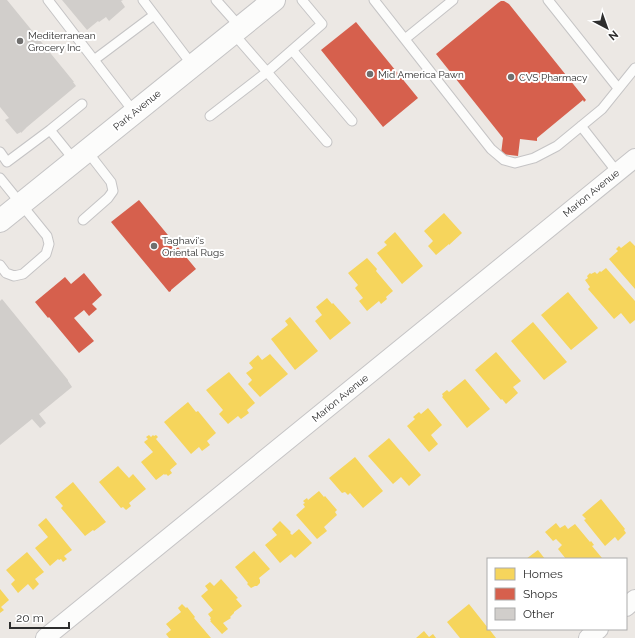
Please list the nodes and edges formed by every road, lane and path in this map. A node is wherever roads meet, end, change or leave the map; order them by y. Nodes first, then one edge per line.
1 (48, 0) edge
2 (143, 0) edge
3 (216, 0) edge
4 (274, 0) edge
5 (302, 0) edge
6 (453, 0) edge
7 (548, 0) edge
8 (380, 2) edge
9 (154, 15) junction
10 (237, 30) junction
11 (405, 39) junction
12 (292, 50) junction
13 (94, 60) junction
14 (193, 66) junction
15 (635, 68) edge
16 (267, 72) junction
17 (618, 88) junction
18 (82, 104) dead end
19 (134, 112) junction
20 (210, 116) dead end
21 (352, 121) dead end
22 (581, 126) junction
23 (50, 130) junction
24 (327, 142) dead end
25 (0, 152) edge
26 (81, 156) junction
27 (635, 158) edge
28 (8, 162) junction
29 (0, 168) edge
30 (617, 172) junction
31 (0, 178) edge
32 (21, 204) junction
33 (83, 220) dead end
34 (0, 221) edge
35 (0, 266) edge
36 (635, 600) edge
37 (627, 606) edge
38 (598, 630) edge
39 (45, 638) edge
40 (588, 638) edge

1 - 13 lane
2 - 9 lane
3 - 10 lane
4 - 10 main road, Park Avenue
5 - 12 lane
6 - 11 lane
7 - 17 lane
8 - 11 lane
9 - 13 lane
9 - 14 lane
10 - 14 main road, Park Avenue
10 - 16 lane
11 - 22 lane
12 - 16 lane
12 - 21 lane
13 - 19 lane
14 - 19 main road, Park Avenue
15 - 17 lane
16 - 20 lane
16 - 24 lane
17 - 22 lane
18 - 23 lane
19 - 26 main road, Park Avenue
22 - 30 lane
23 - 26 lane
23 - 28 lane
25 - 28 lane
26 - 32 main road, Park Avenue
26 - 33 lane
27 - 30 street, Marion Avenue
28 - 29 lane
30 - 39 street, Marion Avenue
31 - 32 lane
32 - 34 main road, Park Avenue
32 - 35 lane
36 - 37 street
38 - 40 street

